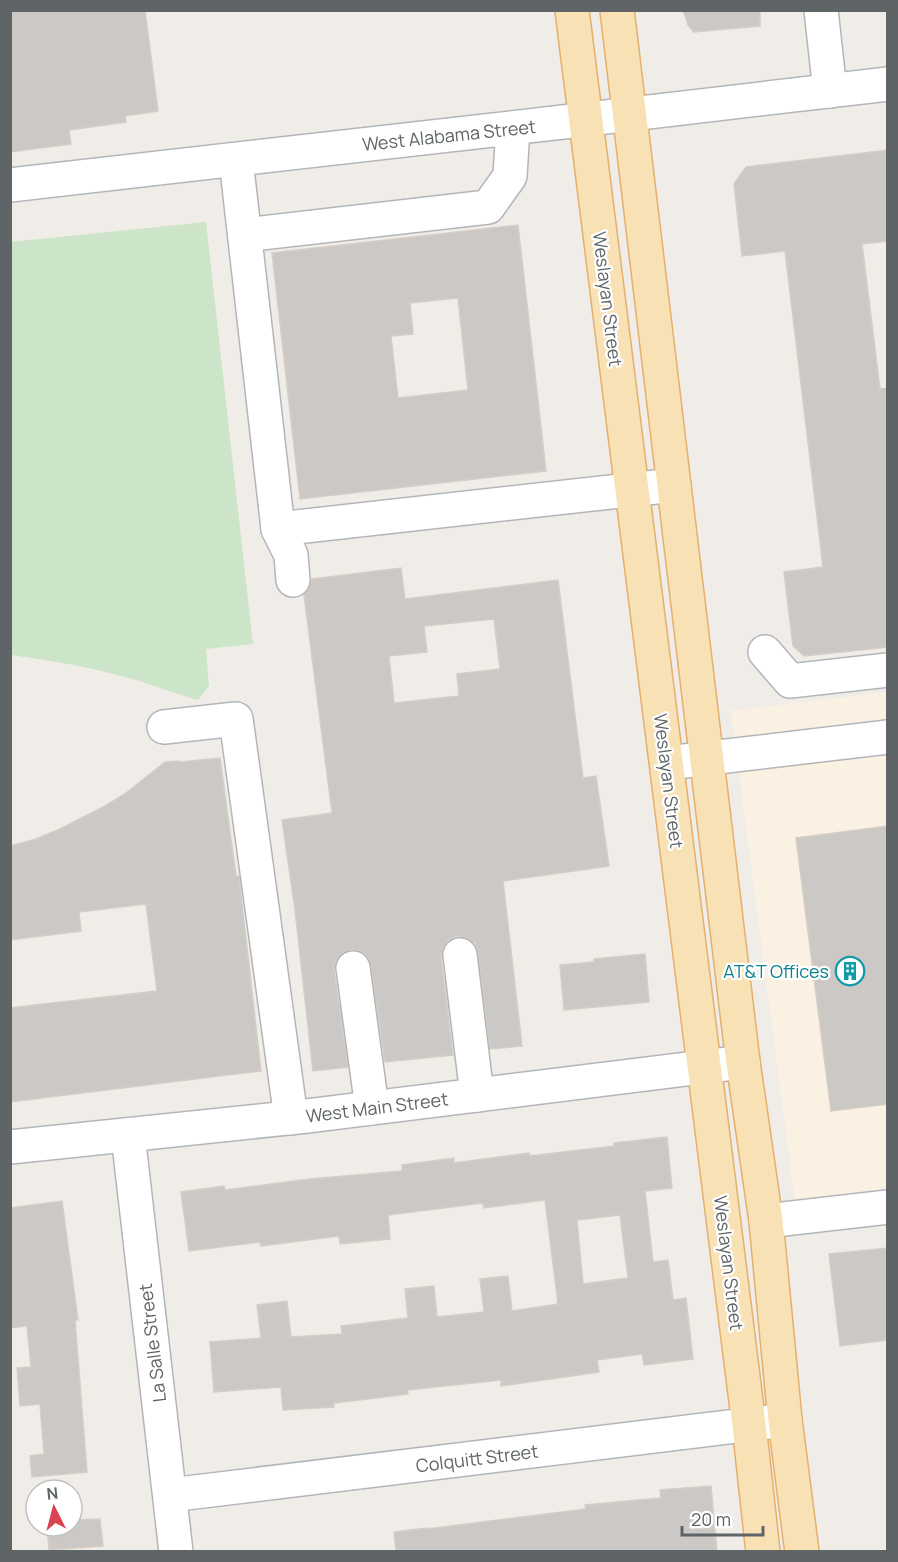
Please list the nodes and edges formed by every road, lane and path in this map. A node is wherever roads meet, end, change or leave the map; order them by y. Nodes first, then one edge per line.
1 (572, 10) edge
2 (617, 10) edge
3 (821, 10) edge
4 (888, 84) edge
5 (830, 91) junction
6 (630, 115) junction
7 (586, 120) junction
8 (513, 128) junction
9 (236, 159) junction
10 (10, 185) edge
11 (245, 235) junction
12 (674, 484) junction
13 (632, 489) junction
14 (278, 529) junction
15 (283, 581) dead end
16 (765, 652) dead end
17 (882, 663) edge
18 (164, 727) dead end
19 (888, 737) edge
20 (707, 759) junction
21 (667, 763) junction
22 (460, 955) dead end
23 (353, 968) dead end
24 (743, 1062) junction
25 (704, 1067) junction
26 (477, 1095) junction
27 (372, 1108) junction
28 (291, 1118) junction
29 (128, 1135) junction
30 (10, 1147) edge
31 (888, 1207) edge
32 (766, 1221) junction
33 (785, 1420) junction
34 (749, 1425) junction
35 (170, 1495) junction
36 (176, 1551) edge
37 (764, 1551) edge
38 (802, 1551) edge

1 - 7 main road, Weslayan Street
2 - 6 main road
3 - 5 street
4 - 5 street, West Alabama Street
5 - 6 street, West Alabama Street
6 - 7 street, West Alabama Street
6 - 12 main road
7 - 8 street, West Alabama Street
7 - 13 main road, Weslayan Street
8 - 9 street, West Alabama Street
8 - 11 street
9 - 10 street, West Alabama Street
9 - 11 street
11 - 14 street
12 - 13 street
12 - 20 main road
13 - 14 street
13 - 21 main road, Weslayan Street
14 - 15 street
16 - 17 street
18 - 28 street
19 - 20 street
20 - 21 street
20 - 24 main road
21 - 25 main road, Weslayan Street
22 - 26 street
23 - 27 street
24 - 25 street, West Main Street
24 - 32 main road
25 - 26 street, West Main Street
25 - 34 main road, Weslayan Street
26 - 27 street, West Main Street
27 - 28 street, West Main Street
28 - 29 street, West Main Street
29 - 30 street, West Main Street
29 - 35 street, La Salle Street
31 - 32 street
32 - 33 main road
33 - 34 street, Colquitt Street
33 - 38 main road
34 - 35 street, Colquitt Street
34 - 37 main road, Weslayan Street
35 - 36 street, La Salle Street

